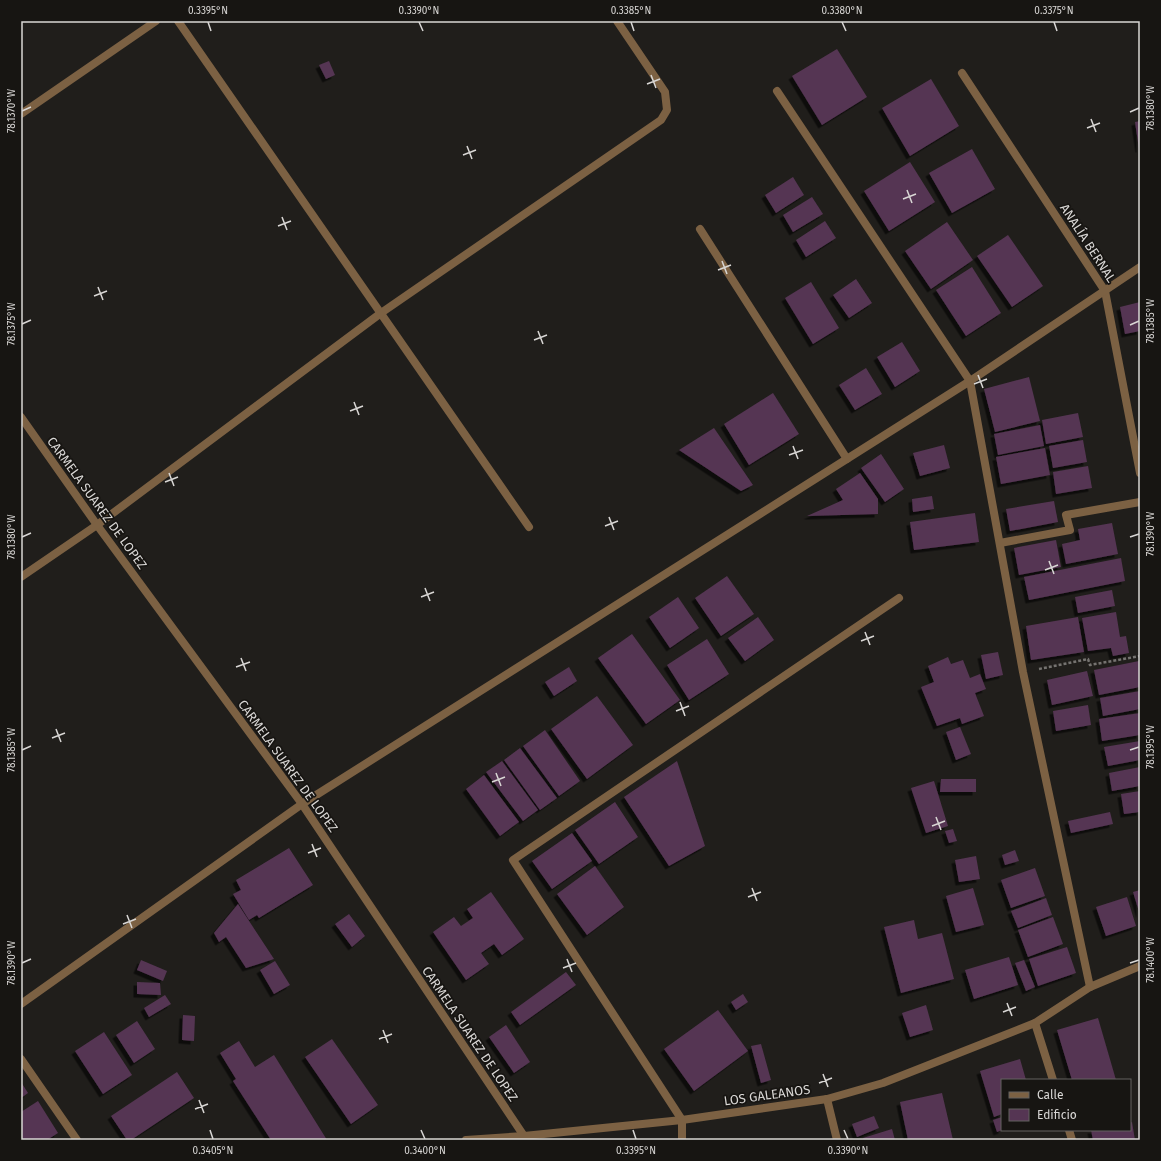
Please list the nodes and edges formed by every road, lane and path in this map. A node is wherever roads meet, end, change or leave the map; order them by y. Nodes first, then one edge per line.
1 (156, 21) edge
2 (178, 21) edge
3 (617, 21) edge
4 (962, 73) dead end
5 (777, 91) dead end
6 (21, 114) edge
7 (700, 229) dead end
8 (1140, 267) edge
9 (1105, 291) junction
10 (381, 314) junction
11 (970, 381) junction
12 (21, 417) edge
13 (847, 458) junction
14 (1140, 473) edge
15 (1140, 502) edge
16 (97, 525) junction
17 (529, 527) dead end
18 (1000, 543) junction
19 (21, 577) edge
20 (899, 598) dead end
21 (1140, 656) edge
22 (1023, 672) junction
23 (302, 804) junction
24 (1140, 966) edge
25 (1090, 987) junction
26 (21, 1004) edge
27 (1035, 1023) junction
28 (21, 1059) edge
29 (1053, 1079) edge
30 (827, 1098) junction
31 (682, 1120) junction
32 (524, 1136) junction
33 (77, 1140) edge
34 (466, 1140) edge
35 (682, 1140) edge
36 (837, 1140) edge

1 - 6 street
2 - 10 street
3 - 10 street
4 - 9 street, ANALÍA BERNAL
5 - 11 street
7 - 13 street
8 - 9 street
9 - 11 street
9 - 14 street, ANALÍA BERNAL
10 - 16 street
10 - 17 street
11 - 13 street
11 - 18 street
12 - 16 street, CARMELA SUAREZ DE LOPEZ
13 - 23 street
15 - 18 street
16 - 19 street
16 - 23 street, CARMELA SUAREZ DE LOPEZ
18 - 22 street
20 - 31 street
21 - 22 path
22 - 25 street
23 - 26 street
23 - 32 street, CARMELA SUAREZ DE LOPEZ
24 - 25 street, LOS GALEANOS
25 - 27 street, LOS GALEANOS
27 - 29 street
27 - 30 street, LOS GALEANOS
28 - 33 street
30 - 31 street, LOS GALEANOS
30 - 36 street
31 - 32 street, LOS GALEANOS
31 - 35 street
32 - 34 street, LOS GALEANOS

